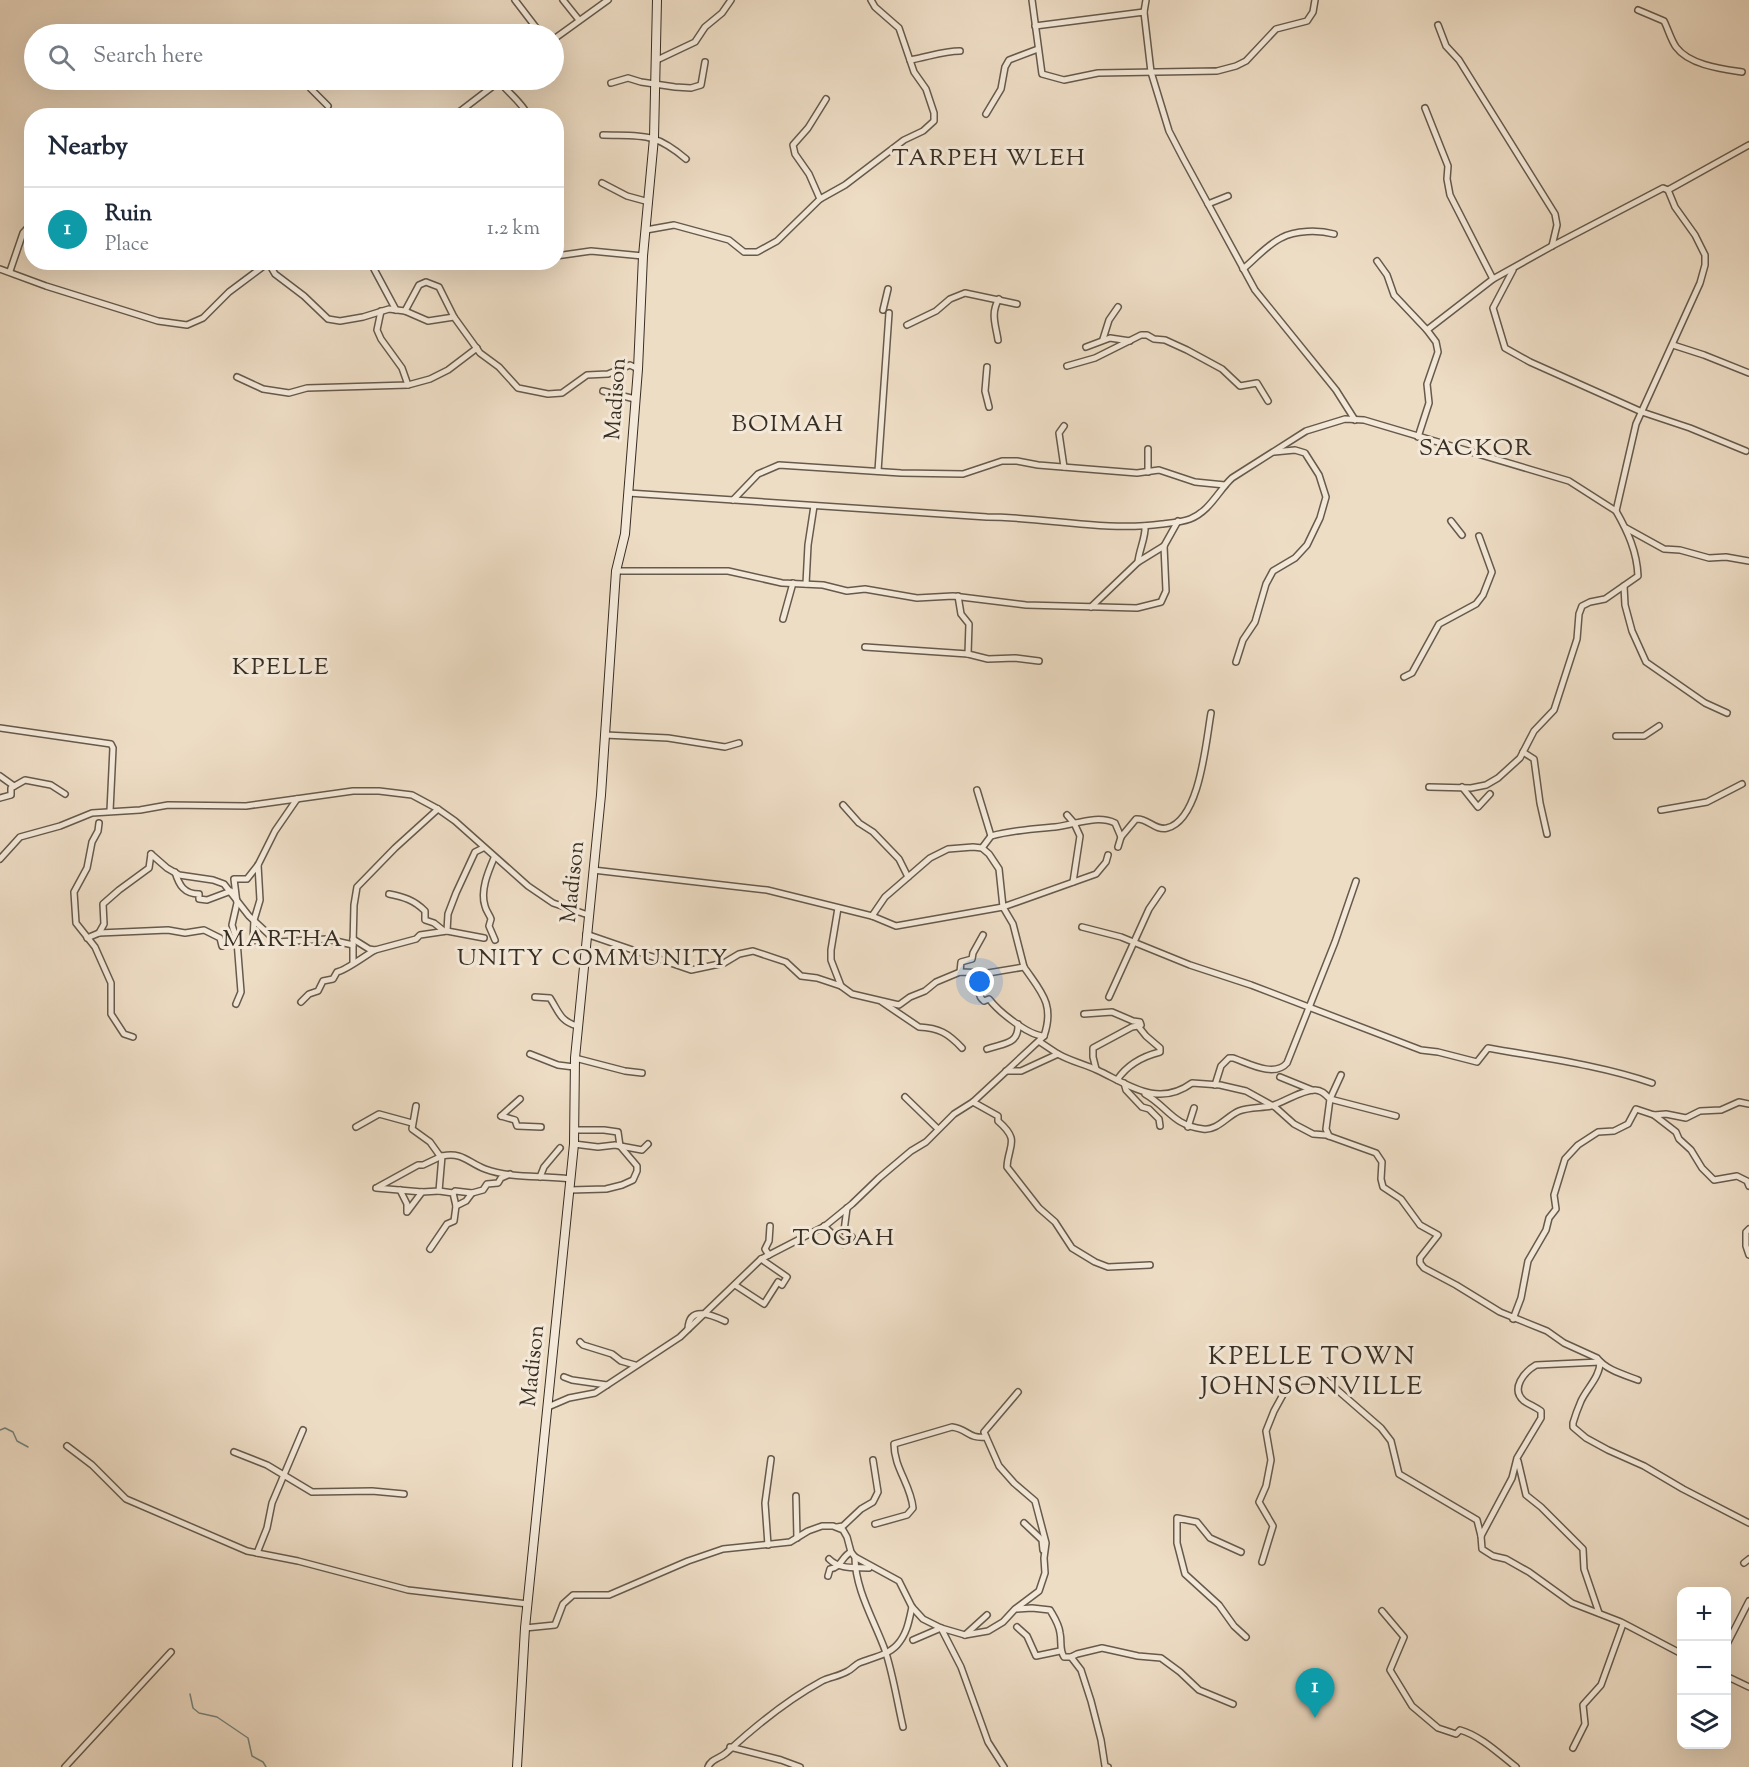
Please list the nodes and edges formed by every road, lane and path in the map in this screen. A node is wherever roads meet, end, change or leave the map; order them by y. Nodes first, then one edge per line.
1 (515, 0) edge
2 (563, 0) edge
3 (608, 0) edge
4 (657, 0) edge
5 (732, 0) edge
6 (871, 0) edge
7 (1032, 0) edge
8 (1146, 0) edge
9 (1315, 0) edge
10 (1638, 10) dead end
11 (1144, 12) junction
12 (579, 20) junction
13 (533, 24) edge
14 (1438, 25) dead end
15 (1035, 26) junction
16 (564, 31) edge
17 (1038, 49) junction
18 (960, 51) dead end
19 (657, 60) junction
20 (910, 60) junction
21 (705, 62) dead end
22 (1151, 72) junction
23 (1742, 72) dead end
24 (611, 83) dead end
25 (655, 84) junction
26 (312, 90) edge
27 (487, 90) edge
28 (507, 90) edge
29 (826, 99) dead end
30 (326, 108) edge
31 (464, 108) edge
32 (525, 108) edge
33 (1425, 108) dead end
34 (986, 114) dead end
35 (603, 135) dead end
36 (654, 138) junction
37 (1749, 145) edge
38 (686, 159) dead end
39 (602, 183) dead end
40 (1668, 190) junction
41 (1228, 196) dead end
42 (820, 199) junction
43 (649, 202) junction
44 (1208, 204) junction
45 (646, 230) junction
46 (24, 232) edge
47 (1334, 234) dead end
48 (1552, 246) junction
49 (564, 255) edge
50 (643, 256) junction
51 (1377, 261) dead end
52 (0, 269) edge
53 (1243, 269) junction
54 (1513, 269) junction
55 (259, 270) edge
56 (272, 270) edge
57 (375, 270) edge
58 (10, 272) junction
59 (1493, 279) junction
60 (888, 289) dead end
61 (999, 299) junction
62 (1017, 304) dead end
63 (1118, 307) dead end
64 (396, 310) junction
65 (381, 311) junction
66 (405, 311) junction
67 (453, 317) junction
68 (907, 324) dead end
69 (1427, 330) junction
70 (1102, 339) junction
71 (998, 340) dead end
72 (1130, 341) junction
73 (1673, 345) junction
74 (1086, 347) dead end
75 (477, 348) junction
76 (1067, 366) dead end
77 (987, 367) dead end
78 (638, 369) junction
79 (1749, 373) edge
80 (237, 377) dead end
81 (408, 385) junction
82 (603, 391) dead end
83 (635, 399) junction
84 (1268, 401) dead end
85 (989, 407) dead end
86 (1642, 412) junction
87 (1355, 420) junction
88 (1064, 426) dead end
89 (1418, 437) junction
90 (1148, 449) dead end
91 (1746, 451) dead end
92 (1272, 452) junction
93 (1064, 467) junction
94 (878, 471) junction
95 (1148, 472) junction
96 (1225, 485) junction
97 (628, 493) junction
98 (733, 501) junction
99 (814, 506) junction
100 (1616, 511) junction
101 (1178, 521) junction
102 (1451, 521) dead end
103 (1169, 523) junction
104 (1145, 526) junction
105 (1626, 528) junction
106 (1171, 534) junction
107 (1462, 535) dead end
108 (1479, 536) dead end
109 (1164, 546) junction
110 (1749, 561) edge
111 (1138, 562) junction
112 (616, 571) junction
113 (793, 583) junction
114 (806, 584) junction
115 (1624, 586) junction
116 (958, 596) junction
117 (1091, 607) junction
118 (783, 619) dead end
119 (865, 647) dead end
120 (968, 654) junction
121 (1039, 661) dead end
122 (1236, 662) dead end
123 (1404, 677) dead end
124 (1211, 713) dead end
125 (1727, 713) dead end
126 (1659, 726) dead end
127 (0, 728) edge
128 (605, 735) junction
129 (1616, 736) dead end
130 (739, 743) dead end
131 (1523, 753) junction
132 (0, 776) edge
133 (1742, 784) dead end
134 (14, 786) junction
135 (1462, 787) junction
136 (1429, 788) dead end
137 (976, 790) dead end
138 (65, 794) dead end
139 (1490, 794) dead end
140 (0, 798) edge
141 (297, 799) junction
142 (843, 805) dead end
143 (438, 809) junction
144 (1661, 810) dead end
145 (110, 812) junction
146 (1067, 815) dead end
147 (99, 823) dead end
148 (1074, 823) junction
149 (1547, 834) dead end
150 (991, 836) junction
151 (1121, 837) junction
152 (1118, 847) dead end
153 (483, 848) junction
154 (982, 848) junction
155 (1108, 855) dead end
156 (494, 858) junction
157 (0, 859) edge
158 (258, 865) junction
159 (593, 870) junction
160 (175, 872) junction
161 (908, 877) junction
162 (1356, 881) dead end
163 (1073, 882) junction
164 (233, 890) junction
165 (1162, 890) dead end
166 (389, 894) dead end
167 (236, 900) junction
168 (1003, 907) junction
169 (838, 908) junction
170 (588, 915) junction
171 (872, 916) junction
172 (254, 920) junction
173 (1082, 927) dead end
174 (445, 931) junction
175 (99, 933) junction
176 (586, 934) junction
177 (983, 936) dead end
178 (87, 938) junction
179 (484, 938) dead end
180 (495, 940) dead end
181 (253, 941) dead end
182 (353, 942) junction
183 (1135, 943) junction
184 (222, 946) dead end
185 (375, 950) junction
186 (353, 963) junction
187 (1024, 967) junction
188 (960, 972) junction
189 (972, 974) junction
190 (840, 986) junction
191 (535, 997) dead end
192 (1109, 997) dead end
193 (878, 1000) junction
194 (301, 1002) dead end
195 (236, 1004) dead end
196 (1310, 1007) junction
197 (1084, 1014) dead end
198 (1018, 1024) junction
199 (577, 1026) junction
200 (1138, 1026) junction
201 (1044, 1036) junction
202 (133, 1037) dead end
203 (1040, 1042) junction
204 (962, 1048) dead end
205 (987, 1049) dead end
206 (530, 1054) dead end
207 (1058, 1054) junction
208 (575, 1058) junction
209 (574, 1067) junction
210 (1096, 1069) junction
211 (1006, 1071) junction
212 (642, 1073) dead end
213 (1341, 1075) dead end
214 (1280, 1077) dead end
215 (1120, 1081) junction
216 (1652, 1083) dead end
217 (1215, 1085) junction
218 (1312, 1090) junction
219 (1143, 1093) junction
220 (906, 1096) dead end
221 (520, 1099) dead end
222 (1330, 1099) junction
223 (973, 1102) junction
224 (1749, 1104) edge
225 (417, 1106) dead end
226 (1272, 1106) junction
227 (1194, 1108) dead end
228 (1654, 1115) junction
229 (1396, 1116) dead end
230 (412, 1123) junction
231 (1160, 1126) dead end
232 (356, 1127) dead end
233 (1188, 1127) junction
234 (541, 1128) dead end
235 (938, 1129) junction
236 (574, 1130) junction
237 (1329, 1136) junction
238 (574, 1144) junction
239 (648, 1144) dead end
240 (620, 1146) junction
241 (560, 1148) dead end
242 (441, 1156) junction
243 (510, 1174) junction
244 (540, 1177) junction
245 (570, 1179) junction
246 (1749, 1186) edge
247 (400, 1190) junction
248 (570, 1190) junction
249 (439, 1191) junction
250 (422, 1192) junction
251 (453, 1193) junction
252 (472, 1193) junction
253 (456, 1206) junction
254 (847, 1208) junction
255 (770, 1226) dead end
256 (824, 1226) junction
257 (1749, 1229) edge
258 (430, 1249) dead end
259 (769, 1255) junction
260 (1749, 1255) edge
261 (761, 1259) junction
262 (1150, 1265) dead end
263 (735, 1285) junction
264 (705, 1313) junction
265 (1513, 1319) junction
266 (725, 1321) dead end
267 (580, 1342) dead end
268 (1600, 1362) junction
269 (635, 1365) junction
270 (564, 1377) dead end
271 (1638, 1380) dead end
272 (607, 1385) junction
273 (1018, 1392) dead end
274 (548, 1407) junction
275 (303, 1430) dead end
276 (986, 1437) junction
277 (67, 1446) dead end
278 (234, 1452) dead end
279 (1517, 1458) junction
280 (771, 1459) dead end
281 (873, 1460) dead end
282 (283, 1475) junction
283 (404, 1494) dead end
284 (796, 1496) dead end
285 (1024, 1523) dead end
286 (1749, 1523) edge
287 (875, 1524) dead end
288 (835, 1527) junction
289 (1481, 1536) junction
290 (797, 1538) junction
291 (768, 1545) junction
292 (1242, 1552) dead end
293 (257, 1553) junction
294 (854, 1555) junction
295 (829, 1558) dead end
296 (1044, 1558) junction
297 (1262, 1562) dead end
298 (838, 1566) junction
299 (855, 1566) junction
300 (874, 1569) junction
301 (828, 1576) dead end
302 (1749, 1601) edge
303 (528, 1605) junction
304 (912, 1607) junction
305 (1015, 1609) junction
306 (1382, 1611) dead end
307 (1599, 1613) junction
308 (987, 1615) dead end
309 (1623, 1624) junction
310 (1017, 1627) dead end
311 (525, 1628) junction
312 (941, 1628) junction
313 (965, 1635) junction
314 (1246, 1637) dead end
315 (913, 1640) dead end
316 (1729, 1641) edge
317 (1060, 1651) junction
318 (1677, 1651) edge
319 (171, 1652) dead end
320 (885, 1652) junction
321 (1071, 1657) junction
322 (1731, 1678) edge
323 (1749, 1687) edge
324 (1233, 1704) dead end
325 (903, 1726) dead end
326 (729, 1747) junction
327 (1573, 1748) dead end
328 (65, 1767) edge
329 (517, 1767) edge
330 (708, 1767) edge
331 (800, 1767) edge
332 (1004, 1767) edge
333 (1108, 1767) edge
334 (1516, 1767) edge

1 - 13 street
2 - 12 street
3 - 12 street
4 - 19 street, Madison
5 - 19 street
6 - 20 street
7 - 15 street
8 - 11 street
9 - 22 street
10 - 23 street
11 - 15 street
11 - 22 street
12 - 16 street
14 - 48 street
15 - 17 street
17 - 22 street
17 - 34 street
18 - 20 street
19 - 25 street, Madison
20 - 42 street
21 - 25 street
22 - 44 street
24 - 25 street
25 - 36 street, Madison
26 - 30 street
27 - 31 street
28 - 32 street
29 - 42 street
33 - 59 street
35 - 36 street
36 - 38 street
36 - 43 street, Madison
37 - 40 street
39 - 43 street
40 - 48 street
40 - 73 street
41 - 44 street
42 - 45 street
43 - 45 street, Madison
44 - 53 street
45 - 50 street, Madison
46 - 58 street
47 - 53 street
48 - 54 street
49 - 50 street
50 - 78 street, Madison
51 - 69 street
52 - 58 street
53 - 87 street
54 - 59 street
54 - 86 street
55 - 58 street
56 - 65 street
57 - 64 street
59 - 69 street
60 - 94 street
61 - 62 street
61 - 68 street
61 - 71 street
63 - 70 street
64 - 65 street
64 - 66 street
65 - 81 street
66 - 67 street
66 - 67 street
67 - 75 street
69 - 89 street
70 - 72 street
70 - 74 street
72 - 76 street
72 - 84 street
73 - 79 street
73 - 86 street
75 - 78 street
75 - 81 street
77 - 85 street
78 - 83 street, Madison
80 - 81 street
82 - 83 street
83 - 97 street, Madison
86 - 91 street
86 - 100 street
87 - 89 street
87 - 92 street
88 - 93 street
89 - 100 street
90 - 95 street
92 - 96 street
92 - 122 street
93 - 94 street
93 - 95 street
94 - 98 street
95 - 96 street
96 - 101 street
97 - 98 street
97 - 112 street, Madison
98 - 99 street
99 - 104 street
99 - 114 street
100 - 105 street
101 - 103 street
101 - 106 street
102 - 107 street
103 - 104 street
103 - 106 street
104 - 111 street
105 - 110 street
105 - 115 street
106 - 109 street
108 - 123 street
109 - 111 street
109 - 117 street
111 - 117 street
112 - 113 street
112 - 128 street, Madison
113 - 114 street
113 - 118 street
114 - 116 street
115 - 125 street
115 - 131 street
116 - 117 street
116 - 120 street
119 - 120 street
120 - 121 street
124 - 151 street
126 - 129 street
127 - 145 street
128 - 130 street
128 - 159 street, Madison
131 - 135 street
131 - 149 street
132 - 134 street
133 - 144 street
134 - 138 street
134 - 140 street
135 - 136 street
135 - 139 street
137 - 150 street
141 - 143 street
141 - 145 street
141 - 158 street
142 - 161 street
143 - 153 street
143 - 182 street
145 - 157 street
146 - 148 street
147 - 178 street
148 - 150 street
148 - 151 street
148 - 163 street
150 - 154 street
151 - 152 street
153 - 156 street
153 - 174 street
154 - 161 street
154 - 168 street
155 - 163 street
156 - 170 street
156 - 180 street
158 - 164 street
158 - 172 street
159 - 169 street
159 - 170 street, Madison
160 - 164 street
160 - 164 street
160 - 175 street
161 - 171 street
162 - 196 street
163 - 168 street
164 - 167 street
165 - 183 street
166 - 174 street
167 - 172 street
167 - 195 street
168 - 171 street
168 - 187 street
169 - 171 street
169 - 190 street
170 - 176 street, Madison
172 - 181 street
172 - 182 street
173 - 183 street
174 - 179 street
174 - 185 street
175 - 178 street
175 - 184 street
176 - 190 street
176 - 199 street, Madison
177 - 188 street
178 - 202 street
182 - 185 street
182 - 186 street
183 - 192 street
183 - 196 street
185 - 186 street
186 - 194 street
187 - 189 street
187 - 201 street
188 - 189 street
188 - 193 street
189 - 198 street
190 - 193 street
191 - 199 street
193 - 204 street
196 - 216 street
196 - 217 street
197 - 200 street
198 - 201 street
198 - 205 street
199 - 208 street, Madison
200 - 210 street
200 - 215 street
201 - 203 street
203 - 207 street
203 - 211 street
206 - 209 street
207 - 210 street
207 - 211 street
208 - 209 street, Madison
208 - 212 street
209 - 236 street, Madison
210 - 215 street
211 - 223 street
213 - 222 street
214 - 218 street
215 - 219 street
215 - 231 street
217 - 219 street
217 - 226 street
218 - 222 street
218 - 226 street
219 - 233 street
220 - 235 street
221 - 234 street
222 - 229 street
222 - 237 street
223 - 235 street
223 - 262 street
224 - 228 street
225 - 230 street
226 - 233 street
226 - 237 street
227 - 233 street
228 - 246 street
228 - 265 street
230 - 232 street
230 - 242 street
235 - 254 street
236 - 238 street, Madison
236 - 240 street
237 - 265 street
238 - 240 street
238 - 245 street, Madison
239 - 240 street
240 - 248 street
241 - 244 street
242 - 243 street
242 - 247 street
242 - 249 street
243 - 244 street
243 - 252 street
244 - 245 street
245 - 248 street, Madison
247 - 250 street
247 - 250 street
248 - 274 street, Madison
249 - 250 street
249 - 251 street
251 - 252 street
251 - 253 street
252 - 253 street
253 - 258 street
254 - 256 street
254 - 256 street
255 - 259 street
256 - 259 street
257 - 260 street
259 - 261 street
261 - 263 street
261 - 263 street
263 - 264 street
264 - 266 street
264 - 269 street
265 - 268 street
267 - 269 street
268 - 271 street
268 - 279 street
268 - 286 street
269 - 272 street
270 - 272 street
272 - 274 street
273 - 276 street
274 - 303 street, Madison
275 - 282 street
276 - 287 street
276 - 296 street
277 - 293 street
278 - 282 street
279 - 289 street
279 - 307 street
280 - 291 street
281 - 288 street
282 - 283 street
282 - 293 street
284 - 290 street
285 - 296 street
288 - 290 street
288 - 294 street
289 - 297 street
289 - 307 street
290 - 291 street
291 - 311 street
292 - 314 street
293 - 303 street
294 - 298 street
294 - 299 street
294 - 300 street
295 - 298 street
296 - 305 street
298 - 299 street
298 - 301 street
299 - 300 street
299 - 320 street
300 - 304 street
302 - 316 street
303 - 311 street, Madison
304 - 312 street
304 - 320 street
305 - 313 street
305 - 317 street
306 - 334 street
307 - 309 street
308 - 313 street
309 - 318 street
309 - 327 street
310 - 317 street
311 - 329 street, Madison
312 - 313 street
312 - 315 street
312 - 332 street
317 - 321 street
319 - 328 street
320 - 325 street
320 - 326 street
321 - 324 street
321 - 333 street
322 - 323 street
326 - 330 street
326 - 331 street

